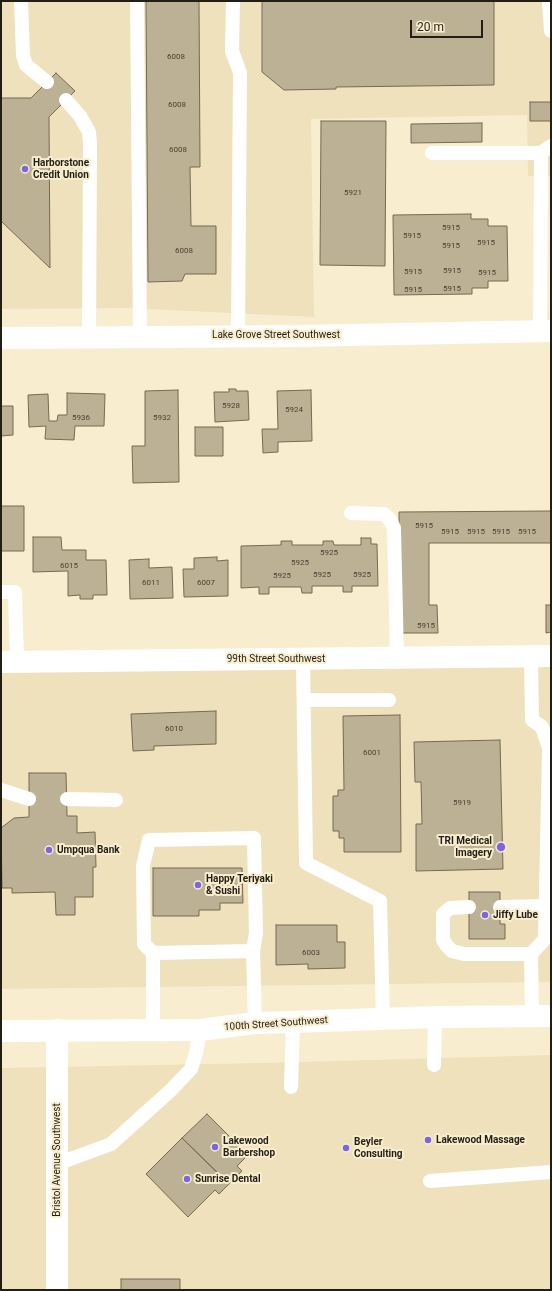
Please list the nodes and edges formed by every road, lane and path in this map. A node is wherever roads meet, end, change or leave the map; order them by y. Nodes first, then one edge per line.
1 (21, 1) edge
2 (137, 1) edge
3 (233, 1) edge
4 (551, 3) edge
5 (551, 31) edge
6 (47, 82) dead end
7 (66, 100) dead end
8 (546, 150) edge
9 (432, 154) dead end
10 (545, 332) edge
11 (238, 335) junction
12 (140, 336) junction
13 (89, 337) junction
14 (1, 338) edge
15 (351, 513) dead end
16 (1, 592) edge
17 (541, 657) edge
18 (397, 658) junction
19 (303, 659) junction
20 (9, 661) edge
21 (304, 700) junction
22 (388, 700) dead end
23 (550, 748) edge
24 (1, 790) edge
25 (29, 799) dead end
26 (66, 799) dead end
27 (116, 800) dead end
28 (546, 906) junction
29 (469, 907) dead end
30 (500, 907) dead end
31 (253, 951) junction
32 (153, 953) junction
33 (531, 954) junction
34 (542, 1016) edge
35 (436, 1017) junction
36 (383, 1018) junction
37 (293, 1022) junction
38 (255, 1023) junction
39 (57, 1030) junction
40 (153, 1030) junction
41 (200, 1030) junction
42 (1, 1031) edge
43 (551, 1031) edge
44 (434, 1065) dead end
45 (291, 1087) dead end
46 (57, 1164) junction
47 (551, 1172) edge
48 (430, 1181) dead end
49 (57, 1290) edge

1 - 6 lane
2 - 12 lane
3 - 11 lane
4 - 5 lane
7 - 13 lane
8 - 9 lane
8 - 10 lane
10 - 11 street, Lake Grove Street Southwest
11 - 12 street, Lake Grove Street Southwest
12 - 13 street, Lake Grove Street Southwest
13 - 14 street, Lake Grove Street Southwest
15 - 18 lane
16 - 20 lane
17 - 18 street, 99th Street Southwest
17 - 23 lane
18 - 19 street, 99th Street Southwest
19 - 20 street, 99th Street Southwest
19 - 21 lane
21 - 22 lane
21 - 36 lane
23 - 28 lane
24 - 25 lane
26 - 27 lane
28 - 30 lane
28 - 33 lane
29 - 33 lane
31 - 32 lane
31 - 32 lane
31 - 38 lane
32 - 40 lane
33 - 34 lane
34 - 35 street, 100th Street Southwest
34 - 43 street
35 - 36 street, 100th Street Southwest
35 - 44 lane
36 - 37 street, 100th Street Southwest
37 - 38 street, 100th Street Southwest
37 - 45 lane
38 - 41 street, 100th Street Southwest
39 - 40 street, 100th Street Southwest
39 - 42 street, 100th Street Southwest
39 - 46 street, Bristol Avenue Southwest
40 - 41 street, 100th Street Southwest
41 - 46 lane
46 - 49 street, Bristol Avenue Southwest
47 - 48 lane

